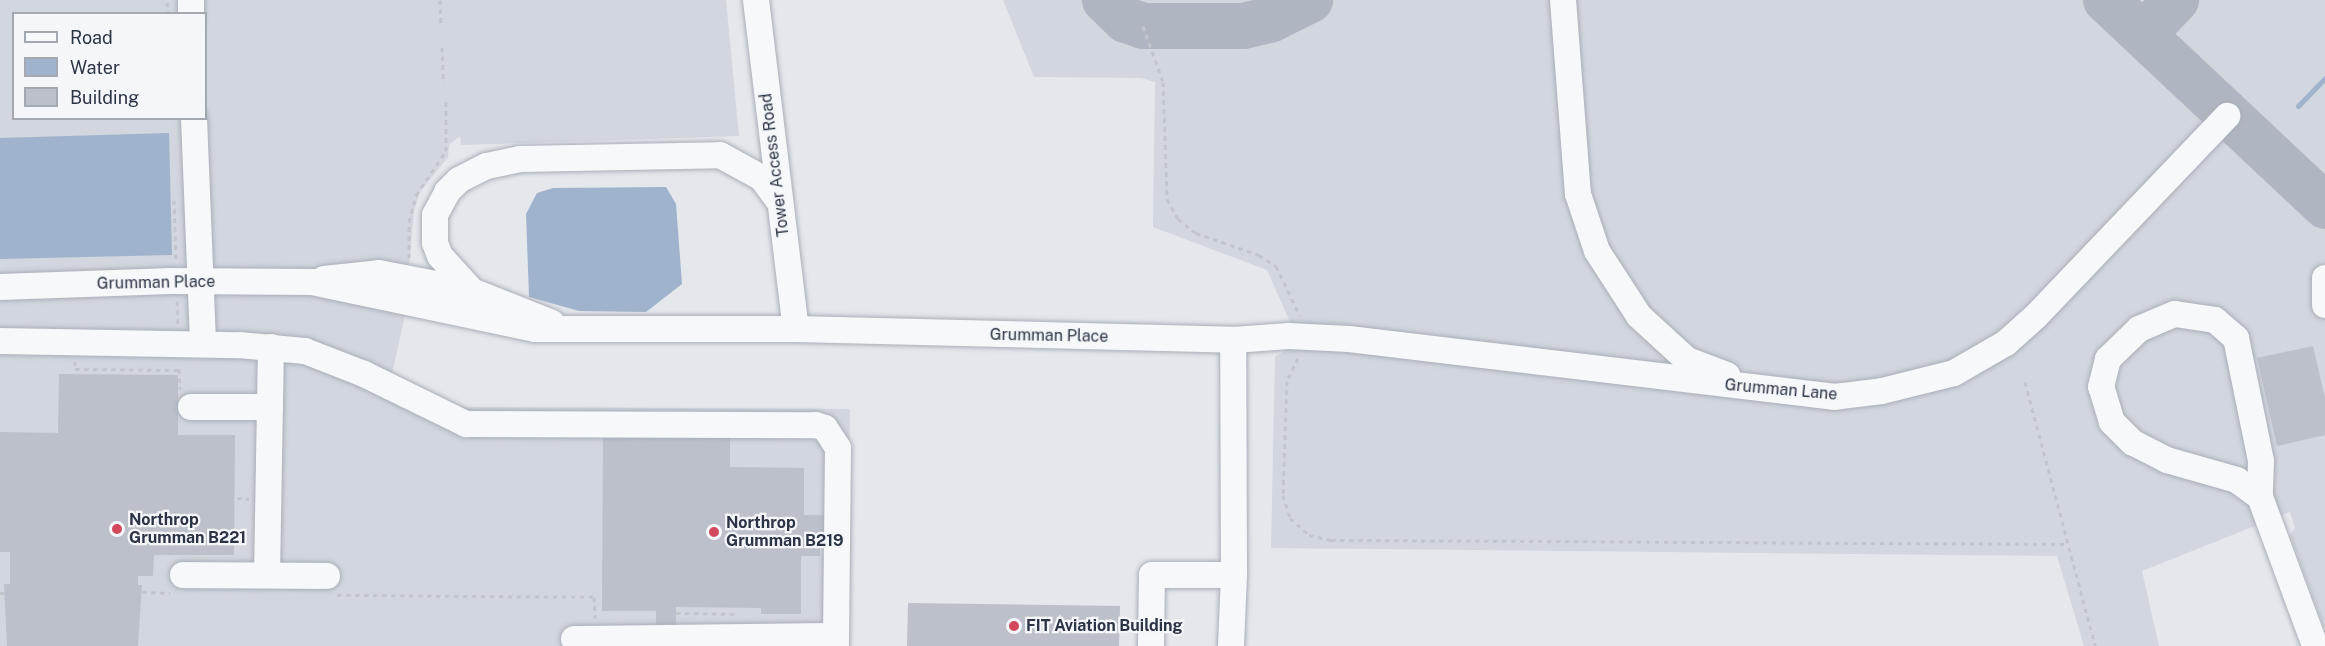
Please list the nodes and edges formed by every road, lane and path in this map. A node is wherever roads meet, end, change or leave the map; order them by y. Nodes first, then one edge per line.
1 (440, 0) edge
2 (756, 0) edge
3 (1563, 0) edge
4 (441, 25) dead end
5 (1143, 26) dead end
6 (442, 47) dead end
7 (443, 82) dead end
8 (2227, 116) dead end
9 (194, 120) edge
10 (174, 198) dead end
11 (780, 203) junction
12 (176, 266) dead end
13 (2325, 278) edge
14 (202, 282) junction
15 (312, 282) junction
16 (0, 287) edge
17 (472, 291) junction
18 (176, 293) dead end
19 (2325, 305) edge
20 (561, 327) junction
21 (796, 329) junction
22 (178, 331) dead end
23 (1307, 337) junction
24 (1233, 340) junction
25 (0, 341) edge
26 (203, 344) junction
27 (271, 346) junction
28 (179, 362) dead end
29 (2025, 382) dead end
30 (1773, 391) junction
31 (186, 400) joint
32 (270, 407) junction
33 (2260, 497) junction
34 (2068, 544) junction
35 (267, 575) junction
36 (1234, 575) junction
37 (179, 584) joint
38 (327, 586) joint
39 (142, 592) dead end
40 (604, 618) dead end
41 (574, 639) dead end
42 (836, 641) edge
43 (1151, 646) edge
44 (1231, 646) edge
45 (2095, 646) edge
46 (2315, 646) edge

1 - 4 path
2 - 11 street, Tower Access Road
3 - 30 street
5 - 23 path
6 - 7 path
8 - 30 street, Grumman Lane
9 - 14 street
10 - 12 path
11 - 17 street
11 - 21 street, Tower Access Road
13 - 19 street
14 - 15 street, Grumman Place
14 - 16 street, Grumman Place
14 - 26 street
15 - 17 street, Grumman Place
15 - 20 street, Grumman Place
17 - 20 street, Grumman Place
18 - 22 path
20 - 21 street, Grumman Place
21 - 24 street, Grumman Place
23 - 24 street, Grumman Lane
23 - 30 street, Grumman Lane
23 - 34 path
24 - 36 street
25 - 26 street
26 - 27 street
27 - 32 street
27 - 42 street
28 - 31 path
29 - 34 path
31 - 32 street
32 - 35 street
33 - 33 street
33 - 46 street
34 - 45 path
35 - 37 street
35 - 38 street
36 - 43 street
36 - 44 street
37 - 39 path
38 - 40 path
41 - 42 street

